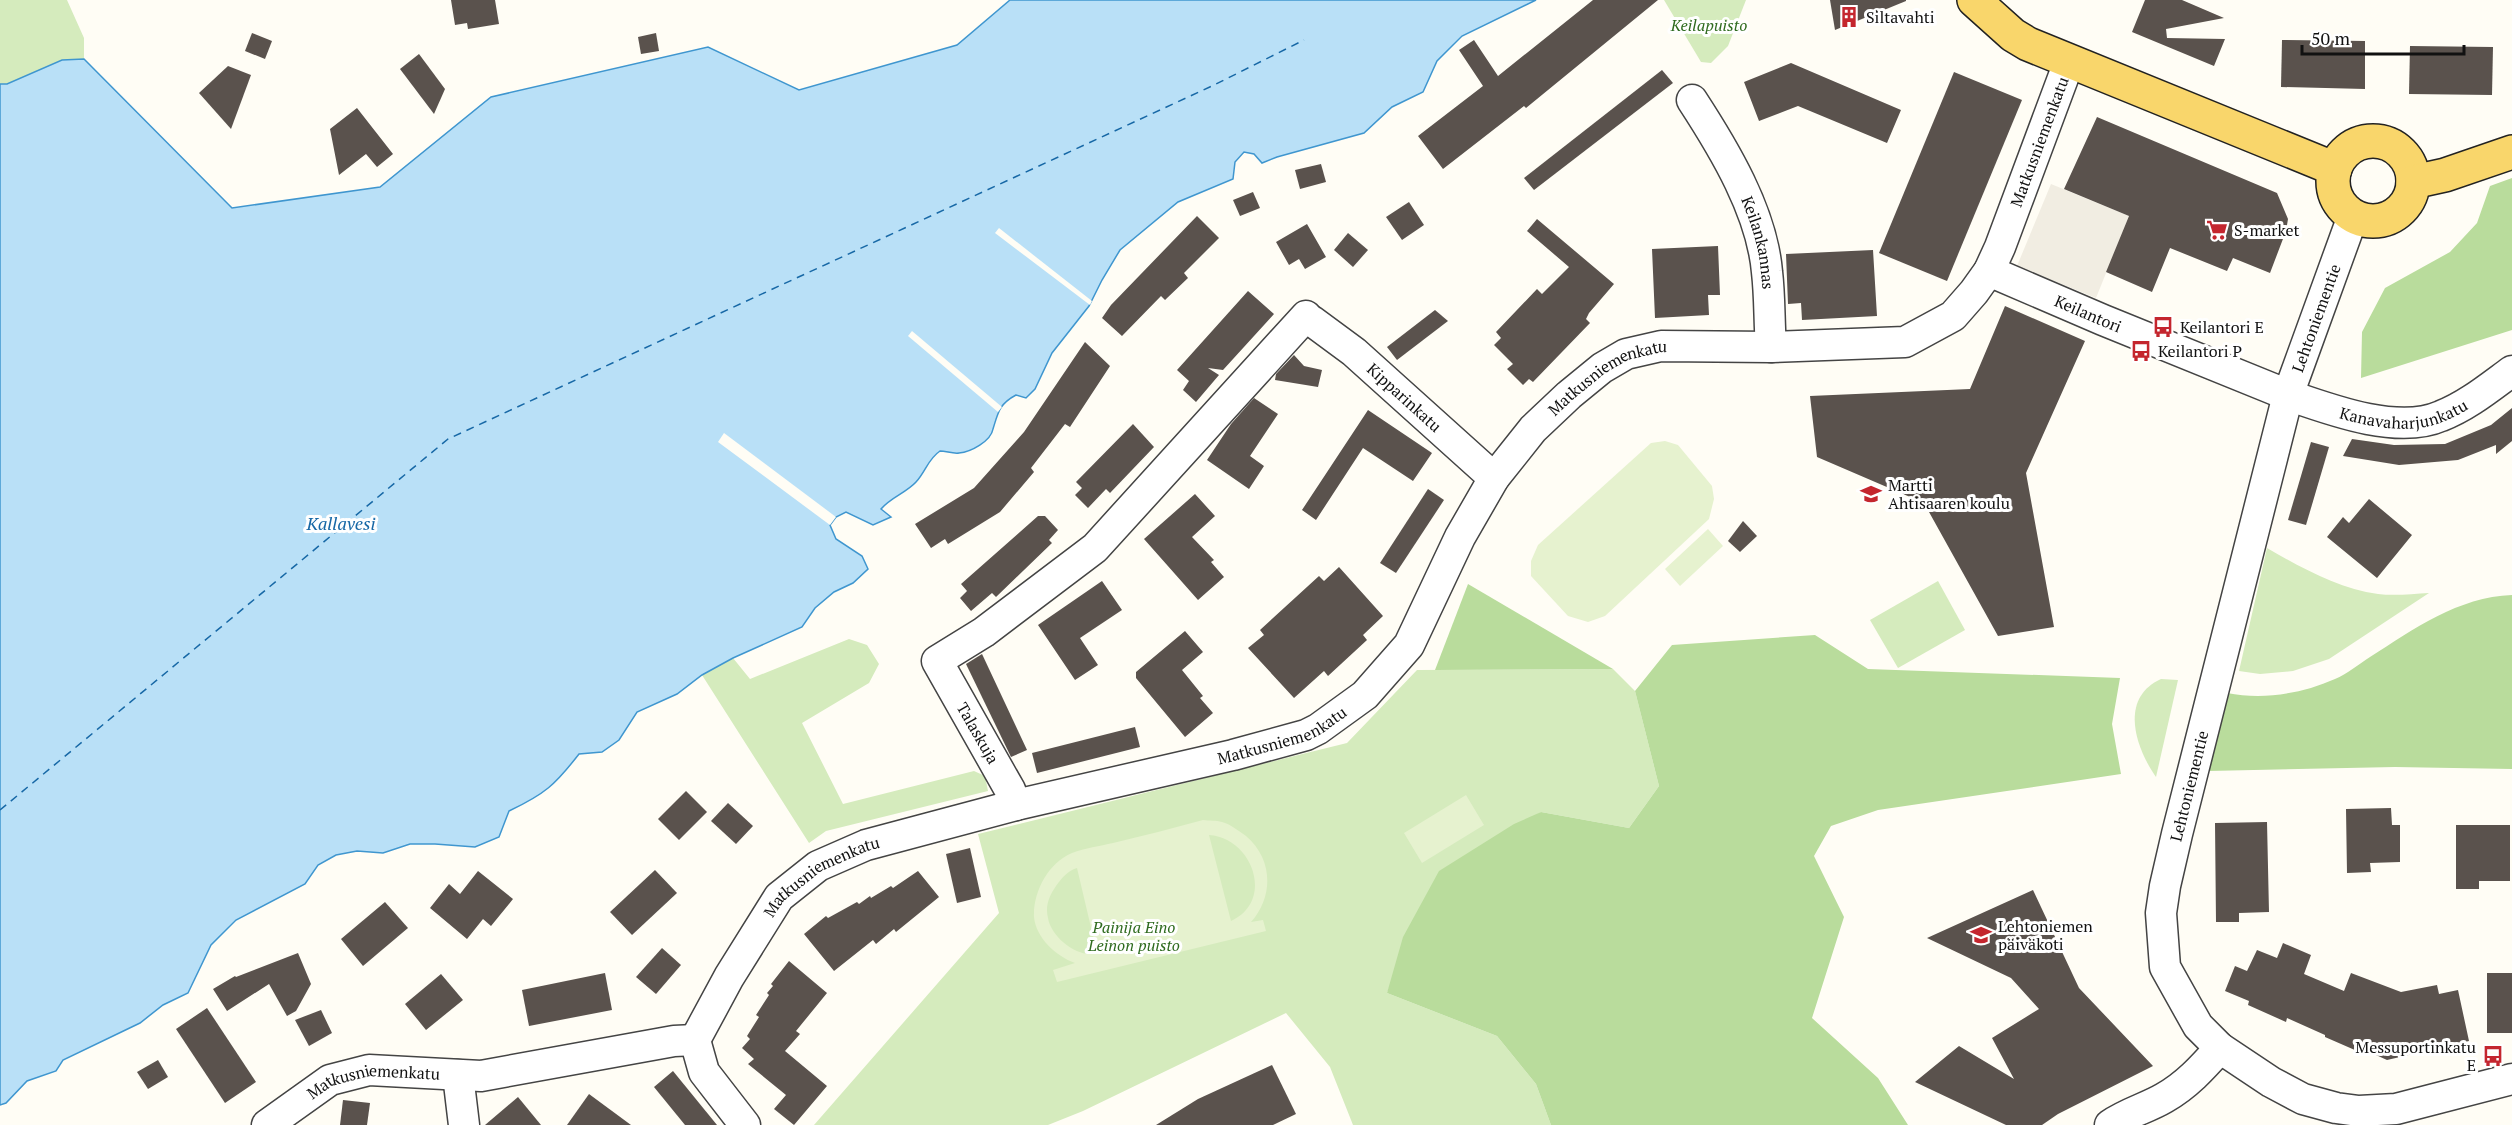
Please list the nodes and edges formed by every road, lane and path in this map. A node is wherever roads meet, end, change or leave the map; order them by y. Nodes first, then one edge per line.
1 (1974, 0) edge
2 (2069, 62) junction
3 (1692, 100) dead end
4 (2512, 152) edge
5 (2335, 169) junction
6 (2413, 182) junction
7 (2353, 216) junction
8 (1989, 271) junction
9 (1770, 346) junction
10 (2512, 371) edge
11 (2288, 395) junction
12 (1494, 478) junction
13 (937, 661) joint
14 (1016, 805) junction
15 (695, 1040) junction
16 (2220, 1048) junction
17 (458, 1076) junction
18 (2512, 1079) edge
19 (267, 1125) edge
20 (464, 1125) edge
21 (745, 1125) edge
22 (2110, 1125) edge

1 - 2 main road
2 - 5 main road
2 - 8 street, Matkusniemenkatu
3 - 9 street, Keilankannas
4 - 6 main road
5 - 6 main road
5 - 7 main road
6 - 7 main road
7 - 11 street, Lehtoniementie
8 - 9 street, Matkusniemenkatu
8 - 11 street, Keilantori
9 - 12 street, Matkusniemenkatu
10 - 11 street, Kanavaharjunkatu
11 - 16 street, Lehtoniementie
12 - 13 street, Kipparinkatu
12 - 14 street, Matkusniemenkatu
13 - 14 street, Talaskuja
14 - 15 street, Matkusniemenkatu
15 - 17 street, Matkusniemenkatu
15 - 21 street
16 - 18 street, Lehtoniementie
16 - 22 street
17 - 19 street, Matkusniemenkatu
17 - 20 street

